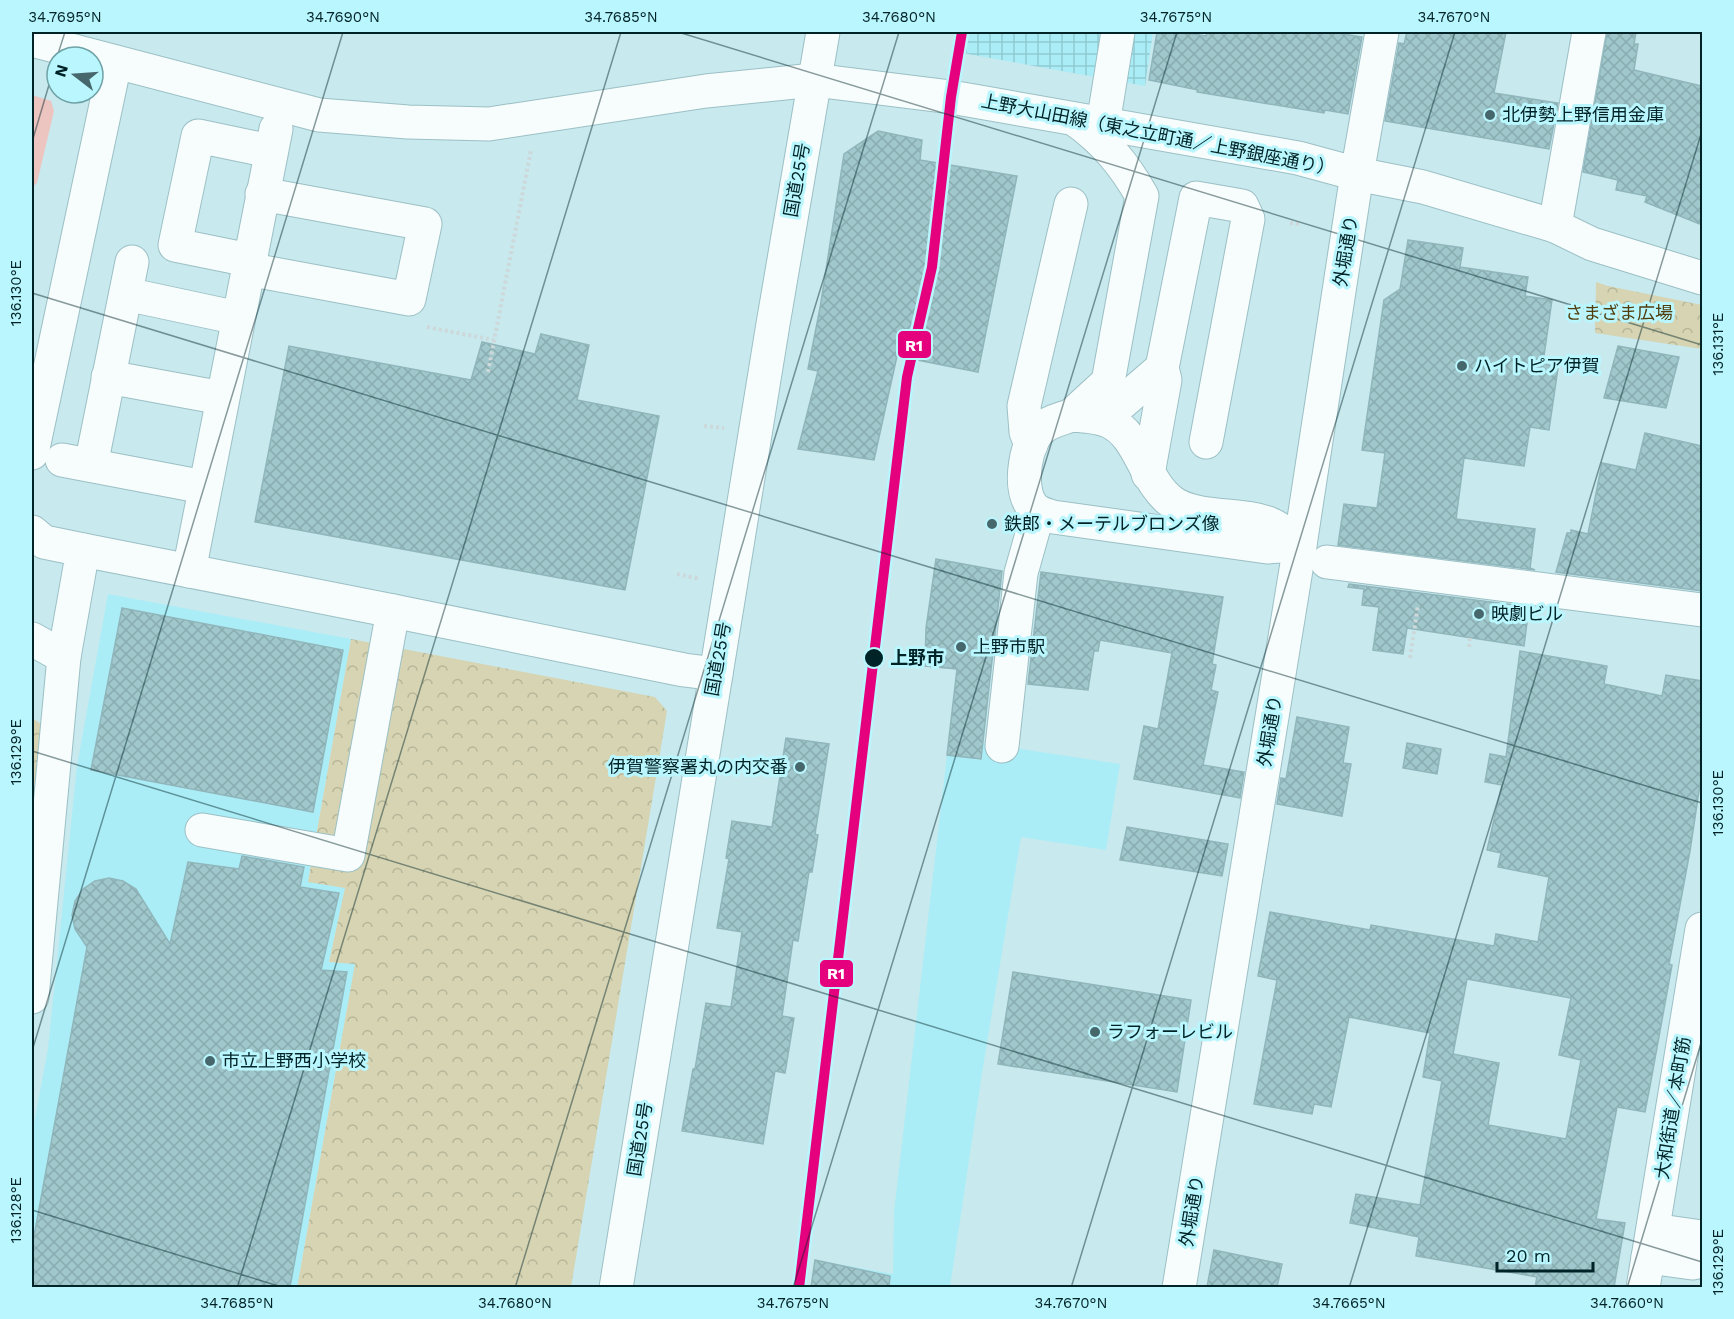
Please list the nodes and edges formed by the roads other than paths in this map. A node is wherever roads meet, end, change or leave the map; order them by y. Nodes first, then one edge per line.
1 (823, 32) edge
2 (1118, 32) edge
3 (1382, 32) edge
4 (1589, 32) edge
5 (32, 40) edge
6 (115, 63) junction
7 (814, 80) junction
8 (1088, 122) junction
9 (1358, 174) junction
10 (262, 194) junction
11 (1071, 204) dead end
12 (1555, 226) junction
13 (132, 262) dead end
14 (248, 265) junction
15 (1702, 278) edge
16 (126, 294) junction
17 (238, 318) junction
18 (1162, 368) junction
19 (108, 377) junction
20 (222, 398) junction
21 (1088, 417) junction
22 (1206, 442) dead end
23 (1030, 445) junction
24 (62, 459) edge
25 (1148, 474) junction
26 (204, 487) junction
27 (1038, 513) junction
28 (32, 532) edge
29 (1300, 545) junction
30 (83, 550) junction
31 (1327, 562) dead end
32 (189, 571) junction
33 (393, 610) junction
34 (1702, 610) edge
35 (32, 639) edge
36 (64, 657) junction
37 (716, 674) junction
38 (1002, 746) dead end
39 (202, 830) dead end
40 (1702, 929) edge
41 (1697, 992) edge
42 (32, 998) edge
43 (1702, 1237) edge
44 (1648, 1258) edge
45 (1702, 1261) edge
46 (616, 1287) edge
47 (1179, 1287) edge

1 - 7 main road, 国道25号
2 - 8 main road
3 - 9 main road, 外堀通り
4 - 12 main road
5 - 6 main road, 上野大山田線（東之立町通／上野銀座通り）
6 - 7 main road, 上野大山田線（東之立町通／上野銀座通り）
6 - 24 main road
7 - 8 main road, 上野大山田線（東之立町通／上野銀座通り）
7 - 37 main road, 国道25号
8 - 9 main road, 上野大山田線（東之立町通／上野銀座通り）
8 - 21 main road
9 - 12 main road, 上野大山田線（東之立町通／上野銀座通り）
9 - 29 main road, 外堀通り
10 - 14 main road
10 - 14 main road
10 - 14 main road
11 - 23 main road
12 - 15 main road, 上野大山田線（東之立町通／上野銀座通り）
13 - 16 main road
14 - 17 main road
16 - 17 main road
16 - 19 main road
17 - 20 main road
18 - 21 main road
18 - 22 main road
18 - 25 main road
19 - 20 main road
19 - 24 main road
20 - 26 main road
21 - 23 main road
21 - 25 main road
23 - 27 main road
24 - 26 main road
25 - 29 main road
26 - 32 main road
27 - 29 main road
27 - 38 main road
28 - 30 main road
29 - 47 main road, 外堀通り
30 - 32 main road
30 - 36 main road
31 - 34 main road
32 - 33 main road
33 - 37 main road
33 - 39 main road
35 - 36 main road
36 - 42 main road
37 - 46 main road, 国道25号
40 - 41 main road, 大和街道／本町筋
41 - 44 main road, 大和街道／本町筋
43 - 44 main road
44 - 45 main road

